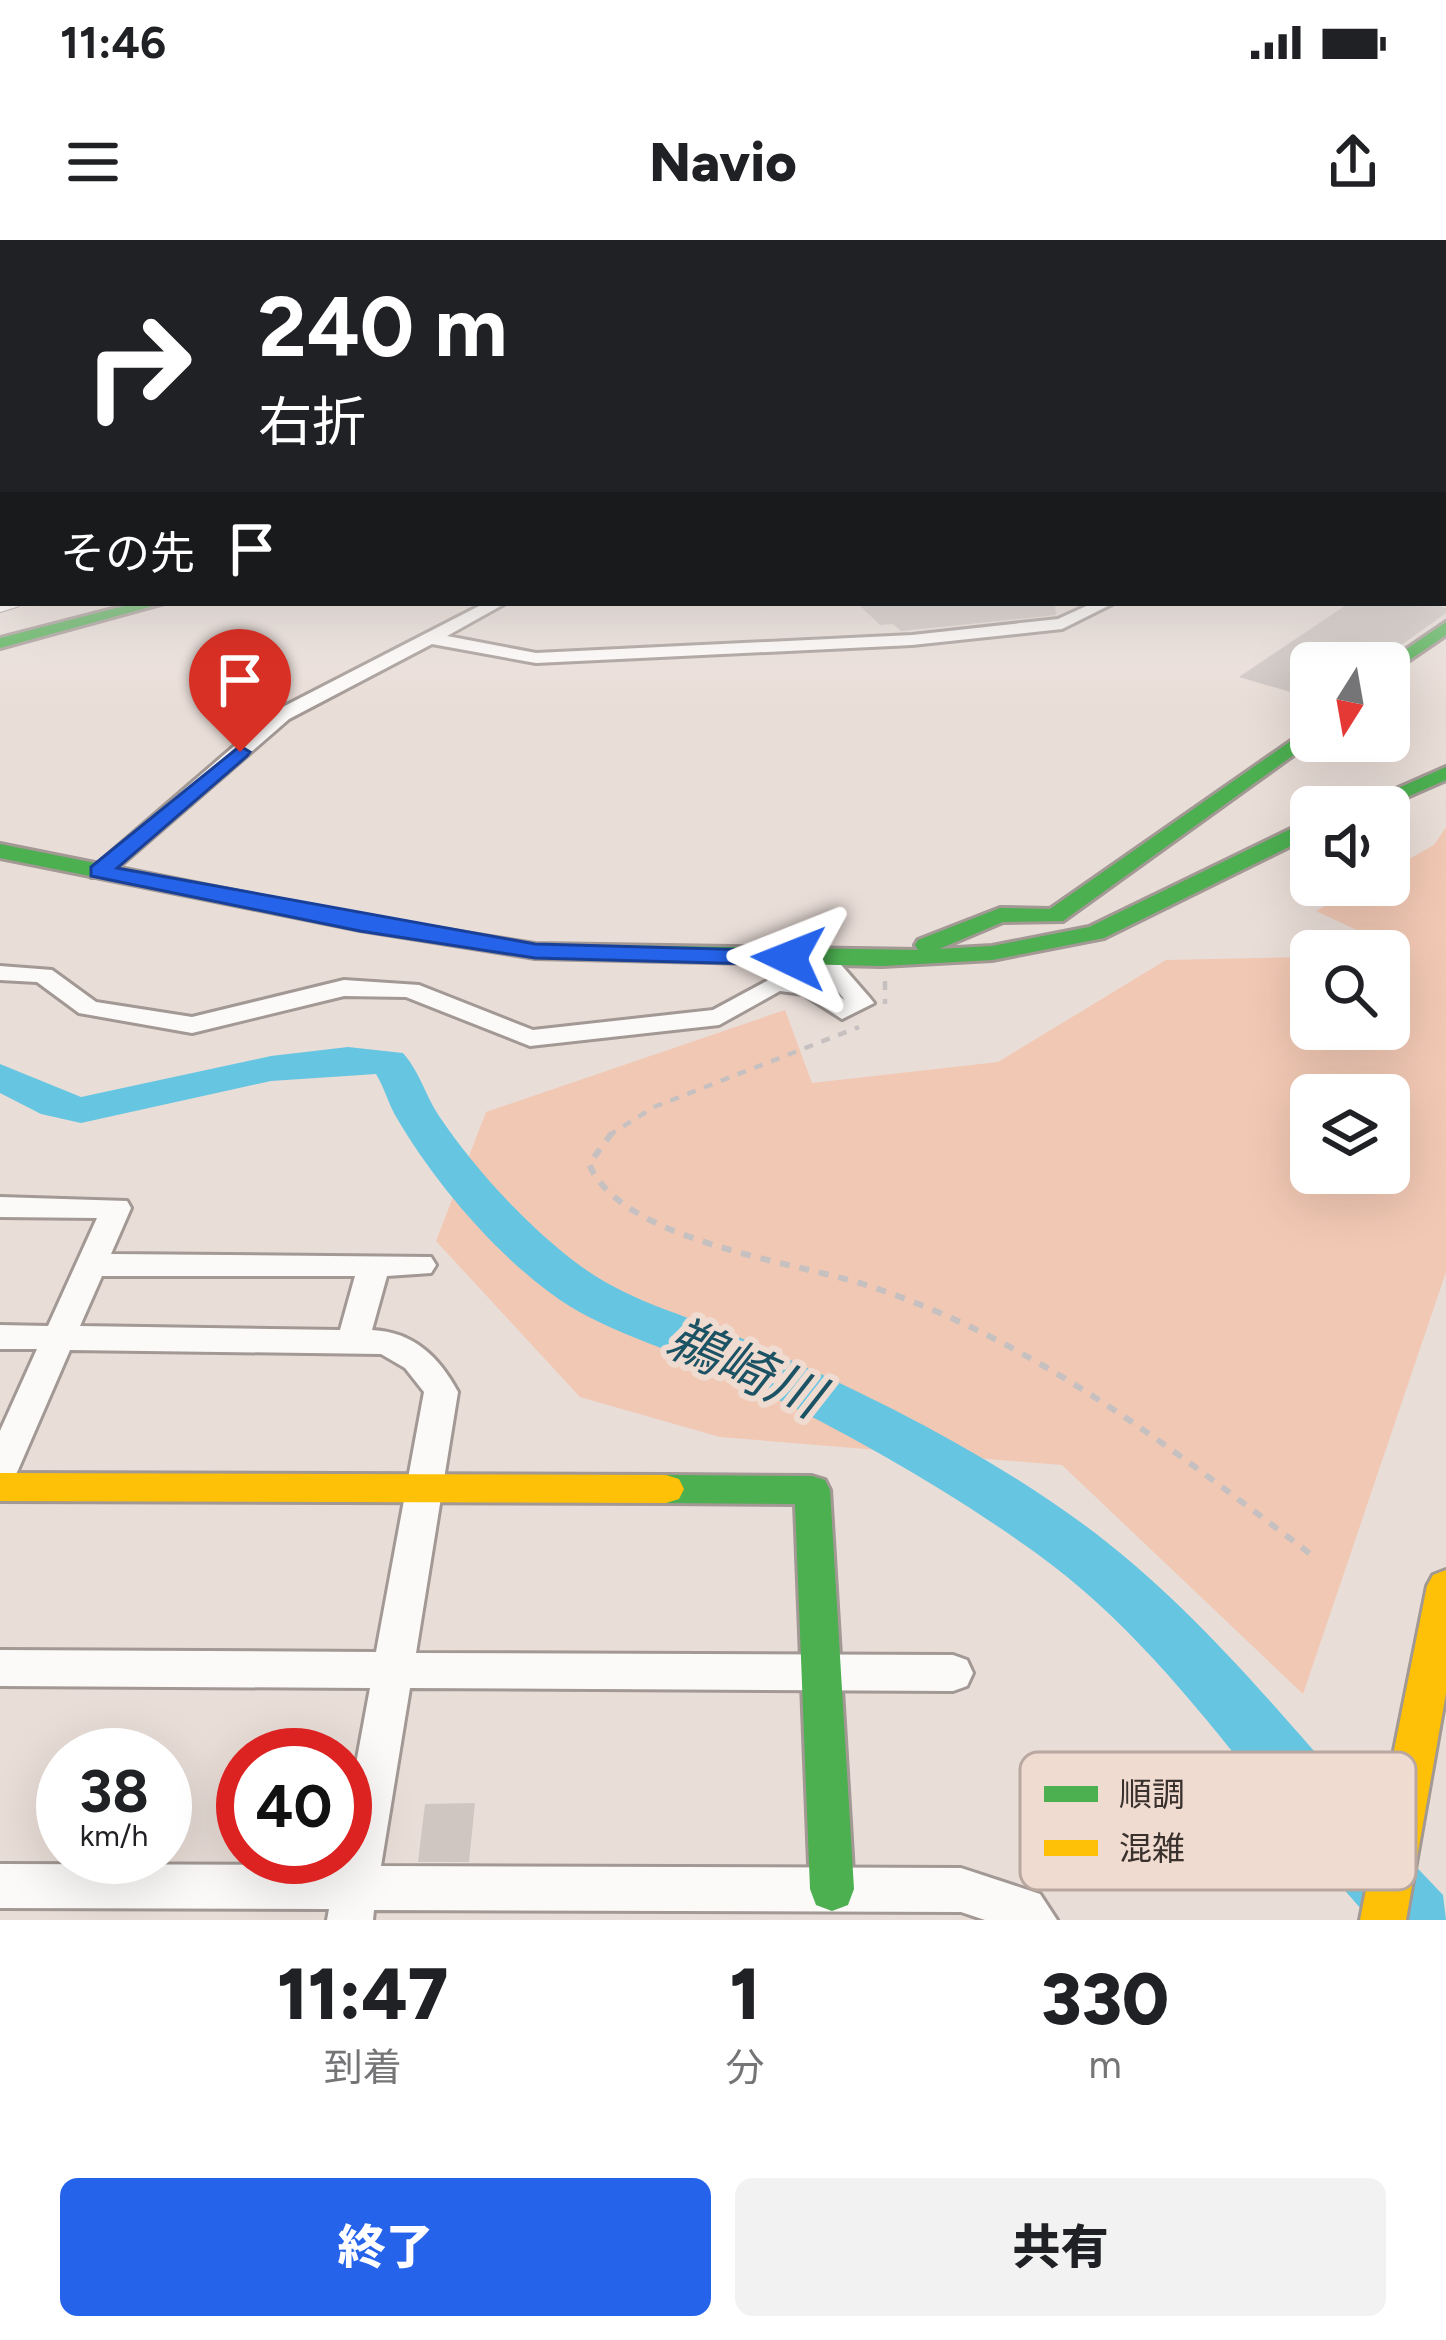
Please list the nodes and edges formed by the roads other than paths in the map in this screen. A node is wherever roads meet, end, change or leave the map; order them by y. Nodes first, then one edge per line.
1 (144, 606) edge
2 (492, 606) edge
3 (1100, 606) edge
4 (1446, 627) edge
5 (428, 638) junction
6 (0, 643) edge
7 (1410, 654) edge
8 (1290, 748) edge
9 (1446, 773) edge
10 (1410, 788) edge
11 (1290, 838) edge
12 (0, 851) edge
13 (99, 872) junction
14 (820, 956) junction
15 (882, 959) junction
16 (0, 973) edge
17 (0, 1207) edge
18 (91, 1265) junction
19 (374, 1265) junction
20 (420, 1265) dead end
21 (59, 1336) junction
22 (0, 1337) edge
23 (353, 1340) junction
24 (0, 1470) edge
25 (0, 1487) edge
26 (424, 1489) junction
27 (1446, 1586) edge
28 (0, 1668) edge
29 (393, 1670) junction
30 (821, 1672) junction
31 (952, 1673) dead end
32 (1415, 1752) edge
33 (0, 1886) edge
34 (832, 1889) junction
35 (1389, 1890) edge
36 (353, 1904) edge
37 (1034, 1920) edge
38 (1383, 1920) edge

1 - 6 main road
2 - 5 street
3 - 5 street
4 - 7 main road
5 - 13 street
8 - 15 main road
9 - 10 main road
11 - 15 main road
12 - 13 main road
13 - 14 main road
14 - 15 main road
14 - 16 street
17 - 18 street
18 - 19 street
18 - 21 street
19 - 20 street
19 - 23 street
21 - 22 street
21 - 23 street
21 - 24 street
23 - 26 street
25 - 26 main road
26 - 29 street
26 - 30 main road
27 - 32 main road
28 - 29 street
29 - 30 street
29 - 36 street
30 - 31 street
30 - 34 main road
33 - 36 street
34 - 36 street
34 - 37 street
35 - 38 main road

